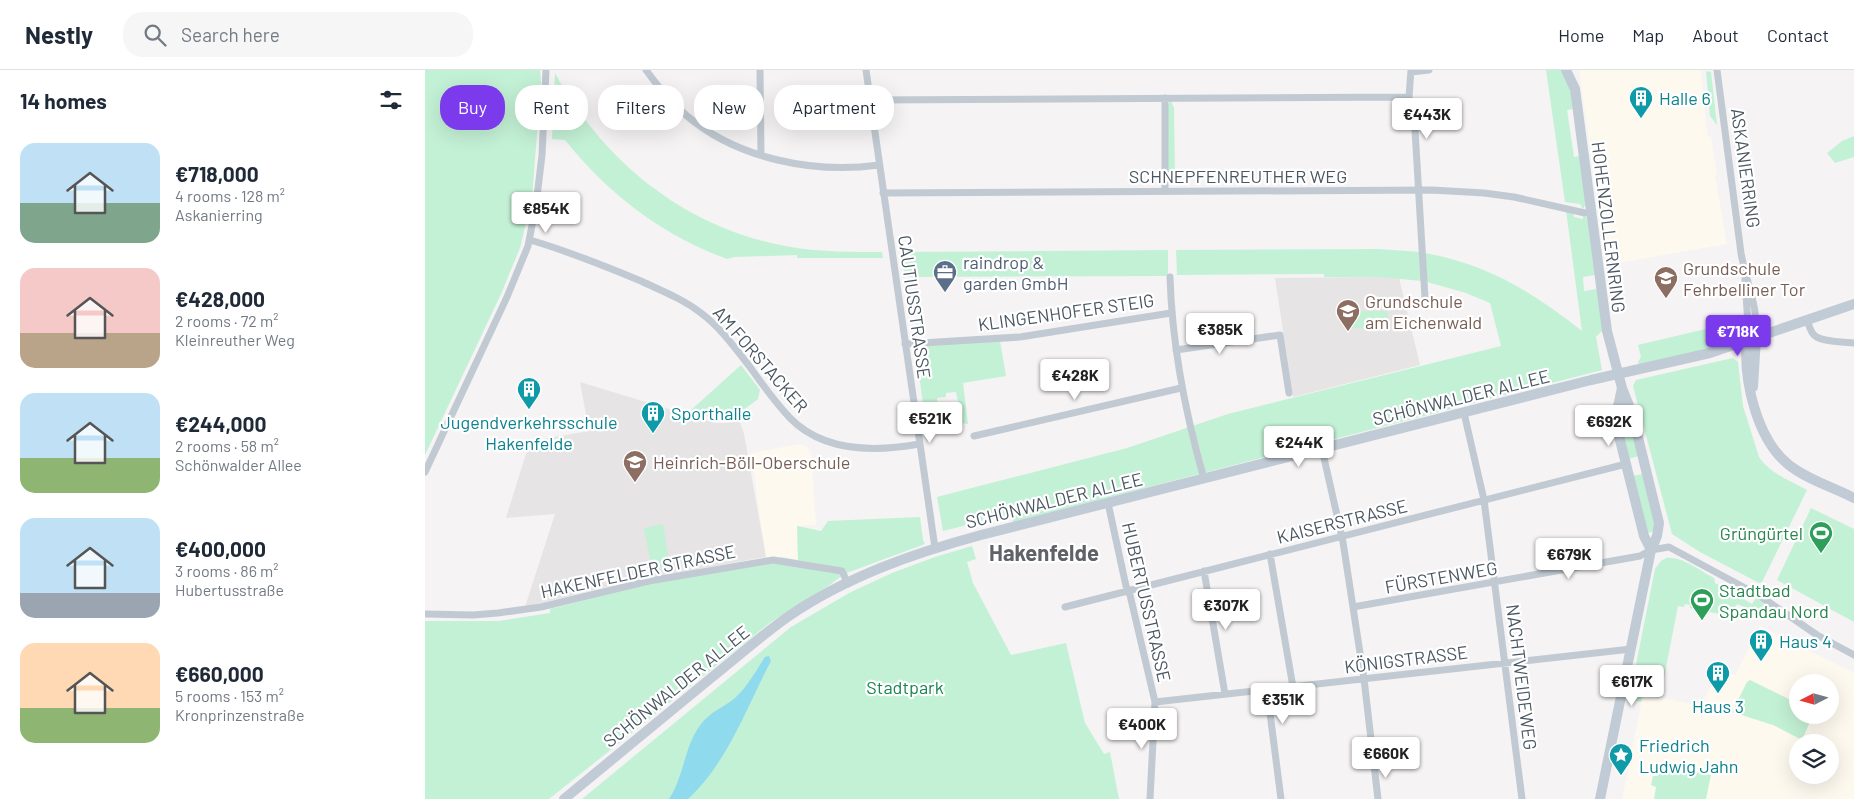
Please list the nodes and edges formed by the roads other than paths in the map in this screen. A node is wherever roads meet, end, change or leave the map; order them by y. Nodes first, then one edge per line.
1 (546, 70) edge
2 (646, 70) edge
3 (760, 70) edge
4 (866, 70) edge
5 (1429, 70) edge
6 (1566, 70) edge
7 (1717, 70) edge
8 (1411, 71) edge
9 (868, 85) edge
10 (1409, 97) junction
11 (1165, 98) junction
12 (894, 100) edge
13 (874, 130) edge
14 (761, 154) junction
15 (879, 165) junction
16 (1419, 190) junction
17 (1165, 191) junction
18 (883, 193) junction
19 (1591, 212) junction
20 (530, 240) junction
21 (1171, 277) dead end
22 (1425, 298) dead end
23 (1854, 304) edge
24 (1171, 313) junction
25 (1807, 320) junction
26 (1751, 340) junction
27 (905, 344) junction
28 (1854, 344) edge
29 (1176, 350) junction
30 (1618, 374) junction
31 (1181, 388) junction
32 (1622, 388) junction
33 (1289, 393) dead end
34 (1464, 413) junction
35 (973, 436) dead end
36 (919, 444) junction
37 (1322, 449) junction
38 (1626, 464) junction
39 (425, 472) edge
40 (1204, 479) junction
41 (1854, 498) edge
42 (1484, 500) junction
43 (1109, 503) junction
44 (1342, 536) junction
45 (935, 548) junction
46 (1651, 550) junction
47 (1270, 554) junction
48 (1205, 571) junction
49 (1495, 582) junction
50 (848, 584) junction
51 (1128, 591) junction
52 (1065, 607) dead end
53 (1353, 607) junction
54 (425, 614) edge
55 (1631, 649) junction
56 (1854, 655) edge
57 (1505, 663) junction
58 (1364, 679) junction
59 (1293, 688) junction
60 (1267, 690) junction
61 (1225, 694) junction
62 (1155, 702) junction
63 (565, 799) edge
64 (1150, 799) edge
65 (1281, 799) edge
66 (1378, 799) edge
67 (1522, 799) edge
68 (1600, 799) edge

1 - 20 street
2 - 14 street
3 - 14 street
4 - 9 street, CAUTIUSSTRASSE
5 - 8 street
6 - 19 main road, HOHENZOLLERNRING
7 - 26 street, ASKANIERRING
8 - 10 street
10 - 11 street
10 - 16 street
11 - 12 street
11 - 17 street
13 - 15 street, CAUTIUSSTRASSE
14 - 15 street
15 - 18 street, CAUTIUSSTRASSE
16 - 17 street, SCHNEPFENREUTHER WEG
16 - 19 street, SCHNEPFENREUTHER WEG
16 - 22 street
17 - 18 street, SCHNEPFENREUTHER WEG
18 - 27 street, CAUTIUSSTRASSE
19 - 30 main road, HOHENZOLLERNRING
20 - 36 street, AM FORSTACKER
20 - 39 street
21 - 24 street
23 - 25 main road, SCHÖNWALDER ALLEE
24 - 27 street, KLINGENHOFER STEIG
24 - 29 street
25 - 26 main road, SCHÖNWALDER ALLEE
25 - 28 street
26 - 30 main road, SCHÖNWALDER ALLEE
26 - 41 main road, ASKANIERRING
27 - 36 street, CAUTIUSSTRASSE
29 - 31 street
29 - 33 street
30 - 32 main road, HOHENZOLLERNRING
30 - 34 main road, SCHÖNWALDER ALLEE
31 - 35 street
31 - 40 street
32 - 38 main road, HOHENZOLLERNRING
32 - 46 main road, HOHENZOLLERNRING
34 - 37 main road, SCHÖNWALDER ALLEE
34 - 42 street, NACHTWEIDEWEG
36 - 45 street, CAUTIUSSTRASSE
37 - 40 main road, SCHÖNWALDER ALLEE
37 - 44 street
38 - 42 street, KAISERSTRASSE
38 - 46 main road, HOHENZOLLERNRING
40 - 43 main road, SCHÖNWALDER ALLEE
42 - 44 street, KAISERSTRASSE
42 - 49 street, NACHTWEIDEWEG
43 - 45 main road, SCHÖNWALDER ALLEE
43 - 51 street, HUBERTUSSTRASSE
44 - 47 street, KAISERSTRASSE
44 - 53 street
45 - 50 main road, SCHÖNWALDER ALLEE
46 - 49 street, FÜRSTENWEG
46 - 55 main road
46 - 56 street
47 - 48 street, KAISERSTRASSE
47 - 59 street
48 - 51 street, KAISERSTRASSE
48 - 61 street
49 - 53 street, FÜRSTENWEG
49 - 57 street, NACHTWEIDEWEG
50 - 54 street, HAKENFELDER STRASSE
50 - 63 main road, SCHÖNWALDER ALLEE
51 - 52 street, KAISERSTRASSE
51 - 62 street, HUBERTUSSTRASSE
53 - 58 street
55 - 57 street, KÖNIGSTRASSE
55 - 68 main road
57 - 58 street, KÖNIGSTRASSE
57 - 67 street, NACHTWEIDEWEG
58 - 59 street, KÖNIGSTRASSE
58 - 66 street
59 - 60 street, KÖNIGSTRASSE
60 - 61 street, KÖNIGSTRASSE
60 - 65 street
61 - 62 street, KÖNIGSTRASSE
62 - 64 street, HUBERTUSSTRASSE

